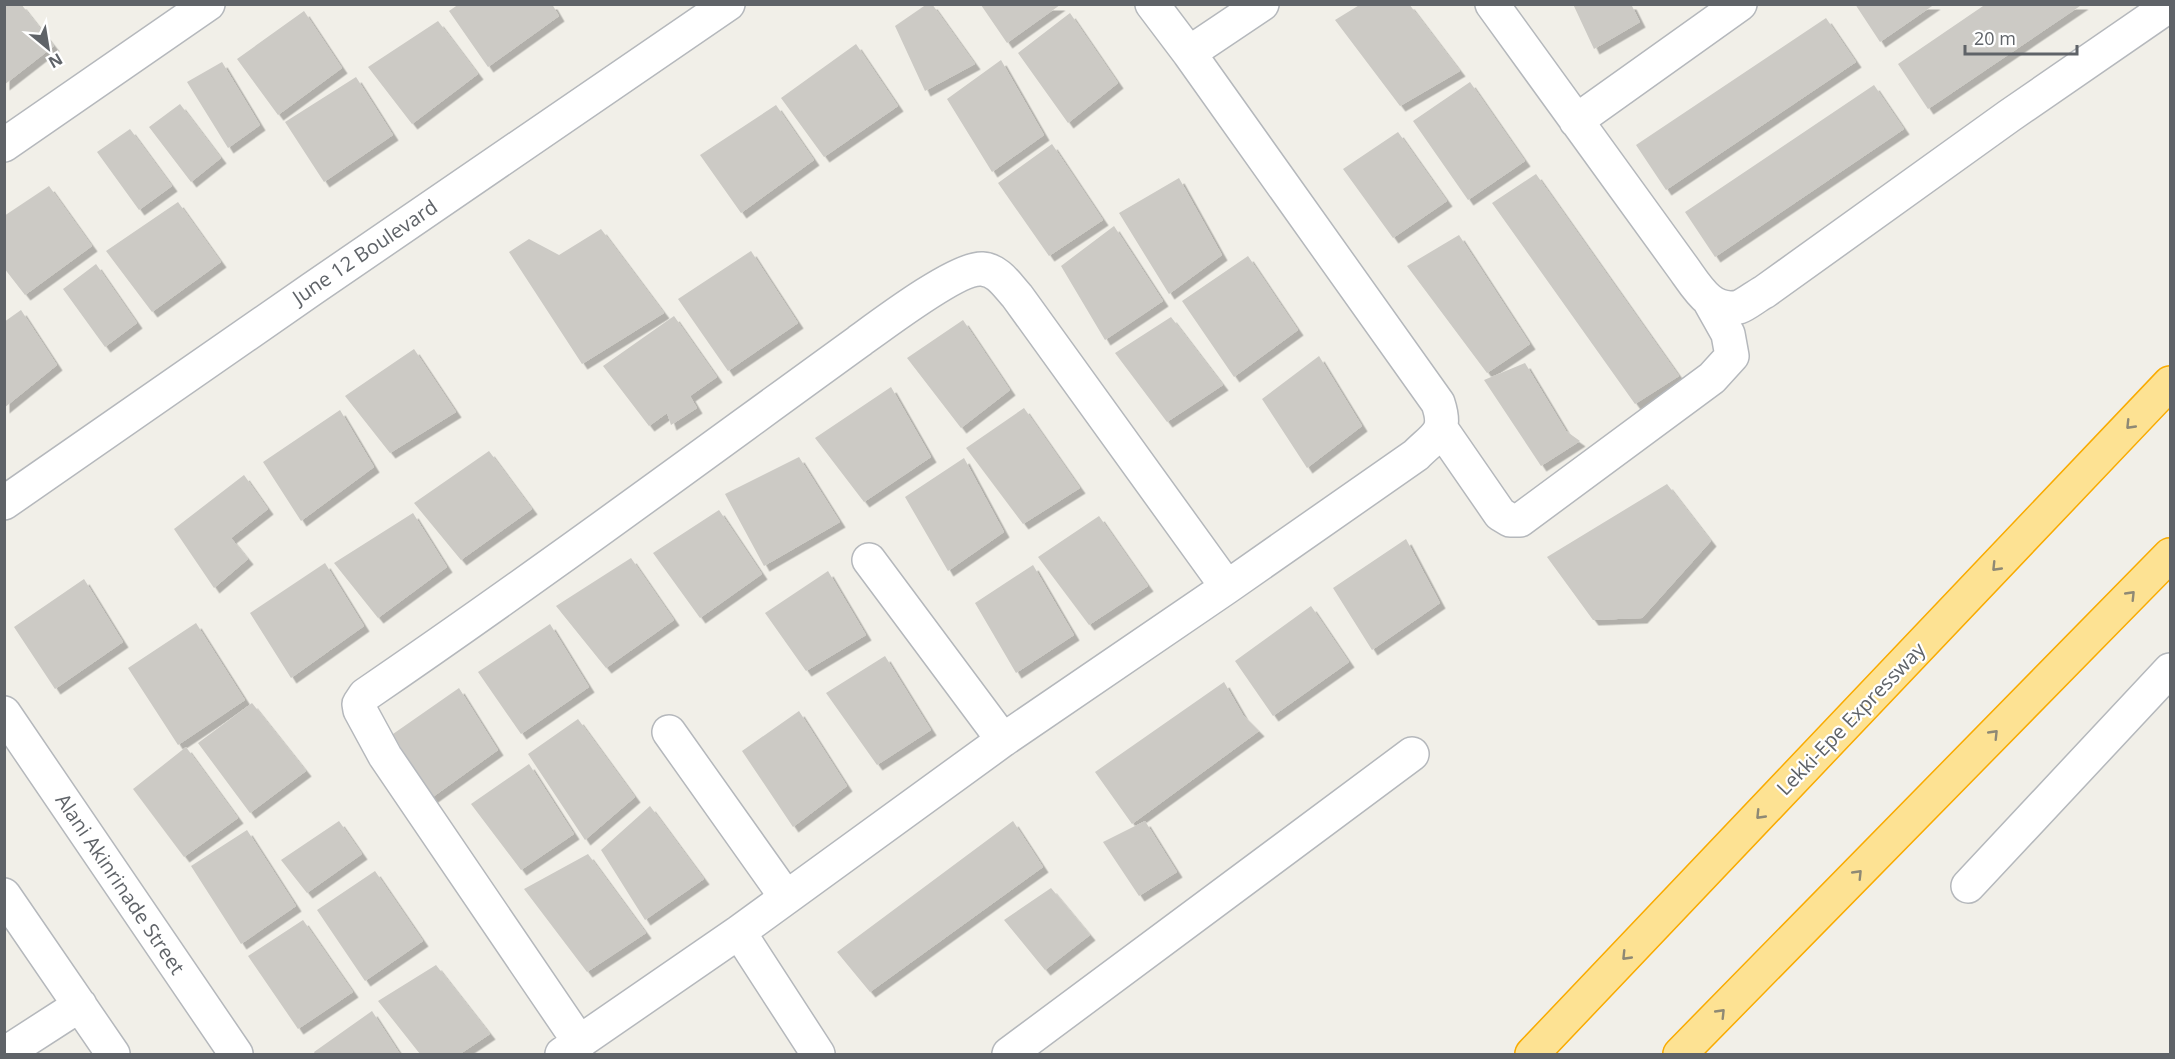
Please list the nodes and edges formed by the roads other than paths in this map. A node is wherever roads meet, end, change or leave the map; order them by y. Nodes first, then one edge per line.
1 (208, 4) edge
2 (728, 4) edge
3 (1152, 4) edge
4 (1262, 4) edge
5 (1492, 4) edge
6 (1740, 4) edge
7 (2170, 5) edge
8 (1189, 53) junction
9 (1576, 121) junction
10 (4, 145) edge
11 (1710, 302) junction
12 (2170, 383) edge
13 (1442, 430) junction
14 (4, 503) edge
15 (2170, 555) edge
16 (869, 560) dead end
17 (1227, 587) junction
18 (2170, 670) edge
19 (4, 713) edge
20 (669, 732) dead end
21 (1003, 740) junction
22 (1412, 754) dead end
23 (1968, 886) dead end
24 (4, 895) edge
25 (786, 897) junction
26 (739, 932) junction
27 (80, 1005) junction
28 (571, 1048) edge
29 (4, 1054) edge
30 (113, 1054) edge
31 (236, 1054) edge
32 (818, 1054) edge
33 (1009, 1054) edge
34 (1532, 1054) edge
35 (1680, 1054) edge

1 - 10 street
2 - 14 street, June 12 Boulevard
3 - 8 street
4 - 8 street
5 - 9 street
6 - 9 street
7 - 11 street
8 - 13 street
9 - 11 street
11 - 13 street
12 -> 34 highway, Lekki-Epe Expressway
13 - 17 street
35 -> 15 highway
16 - 21 street
17 - 21 street
17 - 28 street
18 - 23 street
19 - 31 street, Alani Akinrinade Street
20 - 25 street
21 - 25 street
22 - 33 street
24 - 27 street
25 - 26 street
26 - 28 street
26 - 32 street
27 - 29 street
27 - 30 street

